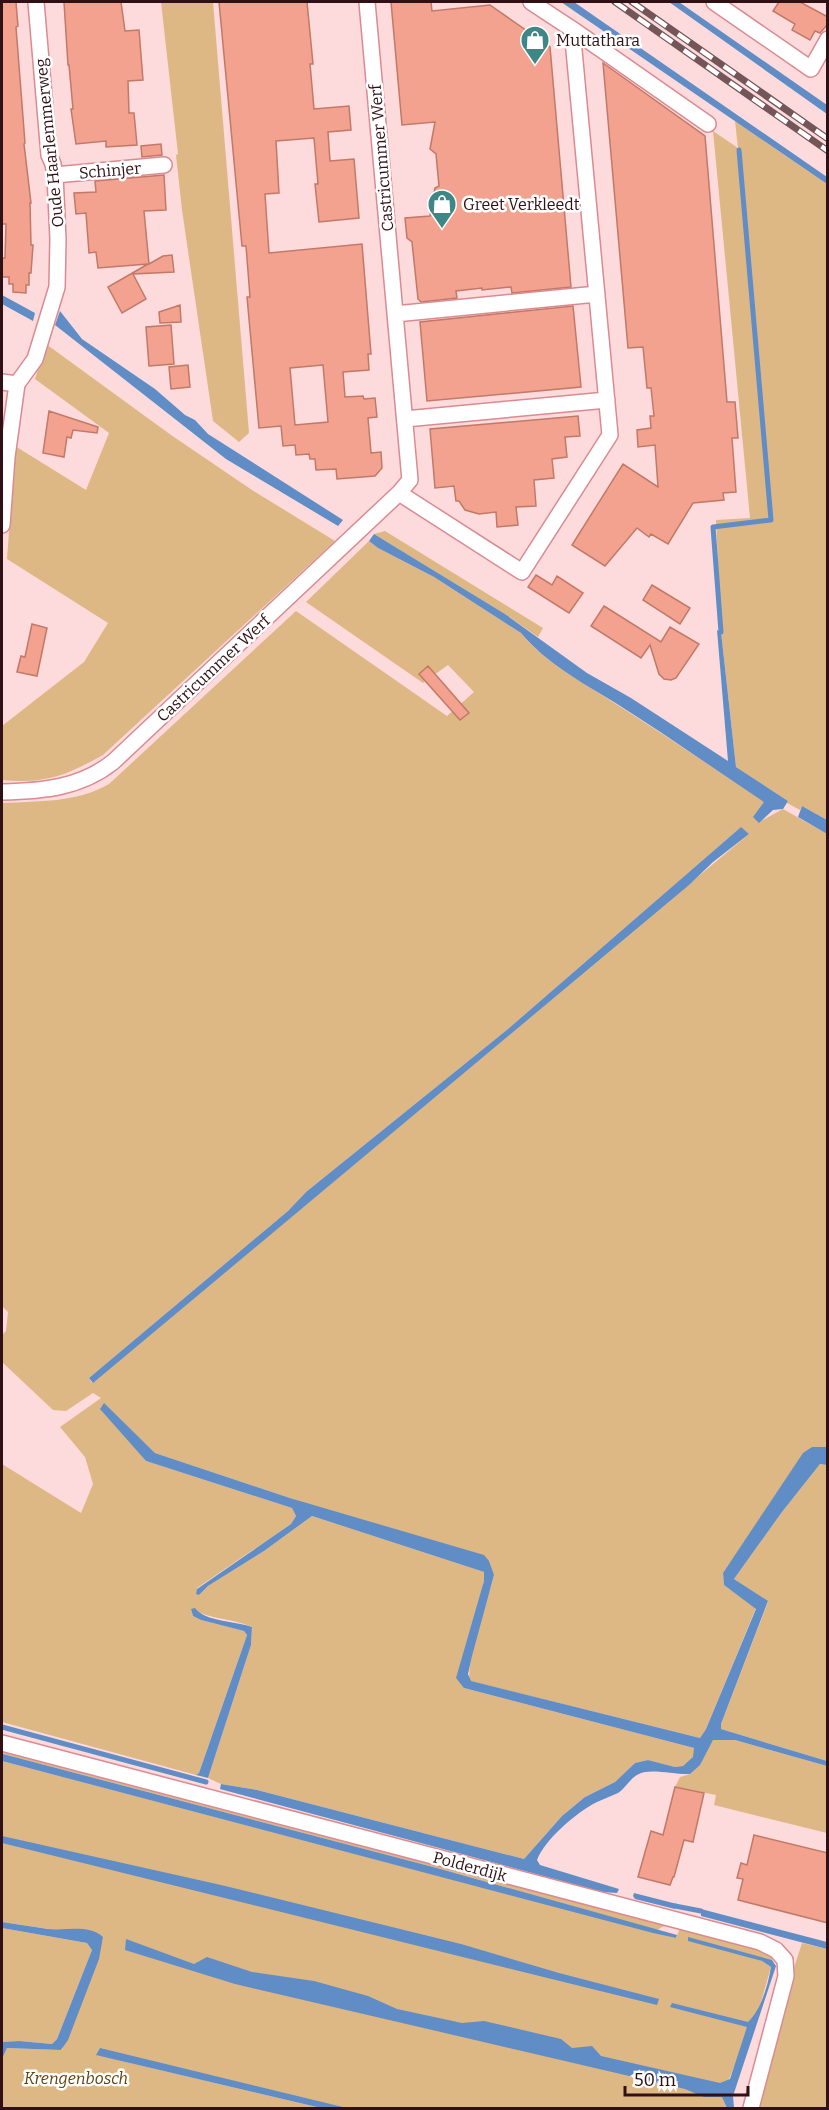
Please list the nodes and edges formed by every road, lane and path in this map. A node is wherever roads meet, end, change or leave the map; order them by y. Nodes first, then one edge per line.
1 (36, 2) edge
2 (368, 2) edge
3 (531, 2) edge
4 (714, 2) edge
5 (572, 29) junction
6 (828, 39) edge
7 (708, 124) dead end
8 (165, 165) dead end
9 (55, 175) junction
10 (597, 294) junction
11 (395, 314) junction
12 (2, 382) edge
13 (17, 384) junction
14 (607, 400) junction
15 (405, 419) junction
16 (399, 493) junction
17 (2, 525) edge
18 (2, 792) edge
19 (2, 1743) edge
20 (751, 2109) edge

1 - 9 street, Oude Haarlemmerweg
2 - 11 street, Castricummer Werf
3 - 5 street
4 - 6 street
5 - 7 street
5 - 10 street
8 - 9 street, Schinjer
9 - 13 street, Oude Haarlemmerweg
10 - 11 street
10 - 14 street
11 - 15 street, Castricummer Werf
12 - 13 street
13 - 17 street, Oude Haarlemmerweg
14 - 15 street
14 - 16 street
15 - 16 street, Castricummer Werf
16 - 18 street, Castricummer Werf
19 - 20 street, Polderdijk

